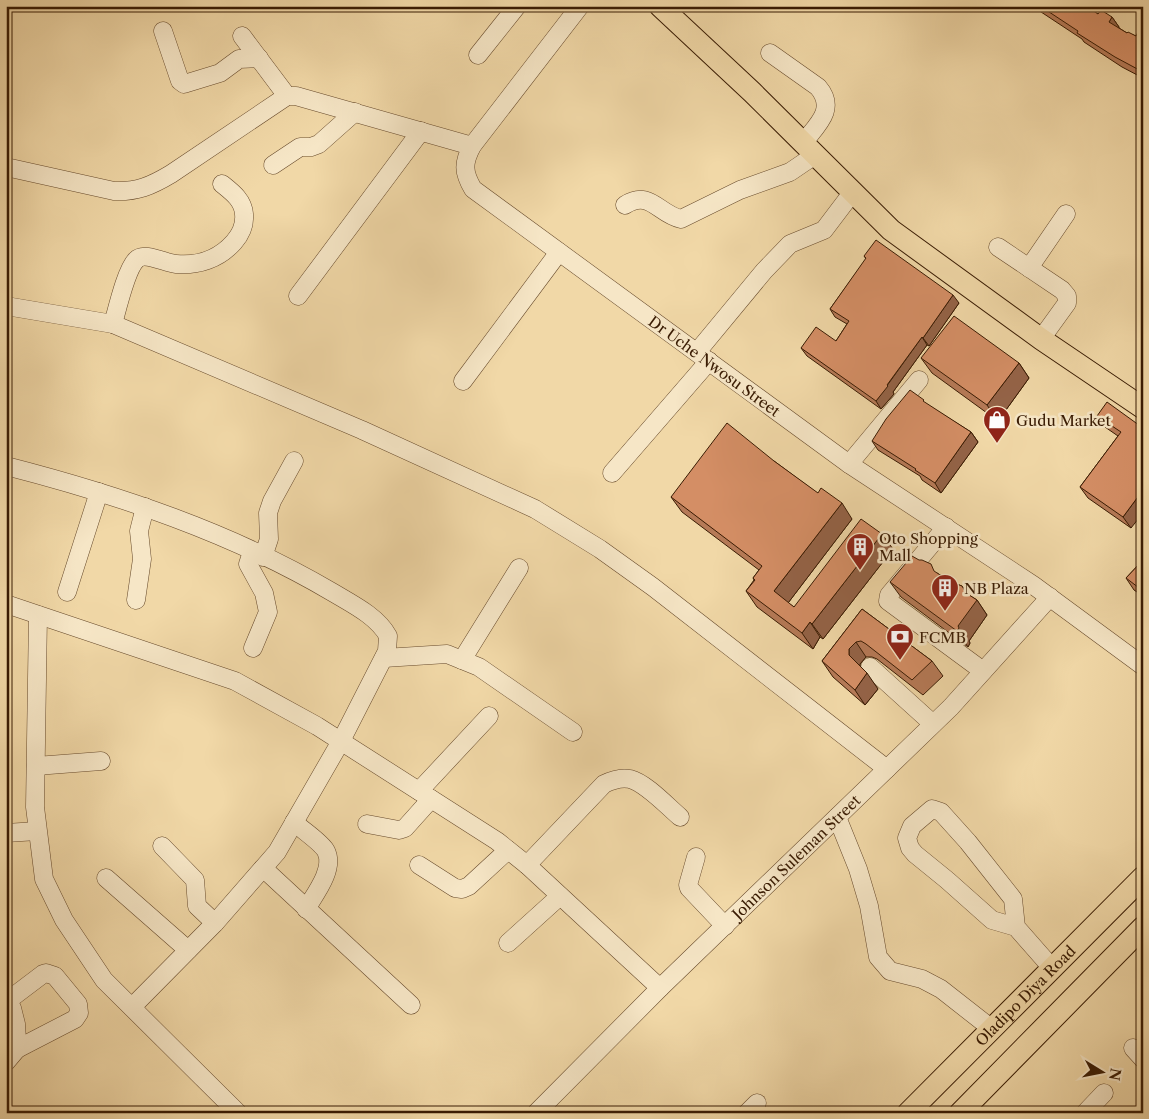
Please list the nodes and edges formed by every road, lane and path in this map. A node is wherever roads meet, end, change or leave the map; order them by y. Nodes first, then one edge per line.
1 (517, 6) edge
2 (580, 6) edge
3 (660, 6) edge
4 (162, 31) dead end
5 (242, 36) dead end
6 (770, 53) dead end
7 (478, 55) dead end
8 (259, 58) junction
9 (287, 96) junction
10 (355, 112) junction
11 (421, 131) junction
12 (472, 146) junction
13 (809, 149) junction
14 (273, 165) dead end
15 (6, 167) edge
16 (222, 184) dead end
17 (852, 193) junction
18 (625, 205) dead end
19 (1066, 214) dead end
20 (998, 247) dead end
21 (559, 252) junction
22 (1029, 268) junction
23 (298, 296) dead end
24 (6, 306) edge
25 (113, 324) junction
26 (1041, 339) junction
27 (703, 357) junction
28 (919, 380) dead end
29 (463, 381) dead end
30 (1143, 408) edge
31 (294, 461) dead end
32 (849, 464) junction
33 (6, 466) edge
34 (612, 473) dead end
35 (100, 492) junction
36 (145, 507) junction
37 (946, 527) junction
38 (258, 554) junction
39 (519, 568) dead end
40 (67, 592) dead end
41 (1050, 597) junction
42 (136, 600) dead end
43 (6, 604) edge
44 (38, 615) junction
45 (253, 648) dead end
46 (384, 658) junction
47 (462, 660) junction
48 (1143, 666) edge
49 (870, 667) dead end
50 (984, 671) junction
51 (489, 716) dead end
52 (933, 724) junction
53 (573, 732) dead end
54 (341, 742) junction
55 (101, 761) dead end
56 (36, 766) junction
57 (887, 769) junction
58 (425, 795) junction
59 (680, 817) dead end
60 (837, 817) junction
61 (294, 822) junction
62 (367, 824) dead end
63 (37, 830) junction
64 (6, 833) edge
65 (162, 846) dead end
66 (508, 850) junction
67 (696, 857) dead end
68 (419, 865) dead end
69 (527, 865) junction
70 (263, 868) junction
71 (1143, 877) edge
72 (106, 878) dead end
73 (560, 896) junction
74 (306, 909) junction
75 (215, 923) junction
76 (725, 926) junction
77 (1016, 927) junction
78 (1143, 927) edge
79 (508, 942) dead end
80 (188, 950) junction
81 (1052, 968) junction
82 (660, 988) junction
83 (6, 1002) edge
84 (411, 1006) dead end
85 (132, 1008) junction
86 (992, 1029) junction
87 (11, 1056) edge
88 (1104, 1094) dead end
89 (238, 1113) edge
90 (536, 1113) edge
91 (908, 1113) edge
92 (960, 1113) edge
93 (1085, 1113) edge

1 - 7 street
2 - 12 street, Dr Uche Nwosu Street
3 - 13 main road
4 - 8 street
5 - 8 street
6 - 13 street
8 - 9 street
9 - 10 street
9 - 15 street
10 - 11 street
10 - 14 street
11 - 12 street
11 - 23 street
12 - 21 street, Dr Uche Nwosu Street
13 - 17 main road
13 - 18 street
16 - 25 street
17 - 26 main road
17 - 27 street
19 - 22 street
20 - 22 street
21 - 27 street, Dr Uche Nwosu Street
21 - 29 street
22 - 26 street
24 - 25 street
25 - 57 street
26 - 30 main road
27 - 32 street, Dr Uche Nwosu Street
27 - 34 street
28 - 32 street
31 - 38 street
32 - 37 street, Dr Uche Nwosu Street
33 - 35 street
35 - 36 street
35 - 40 street
36 - 38 street
36 - 42 street
37 - 41 street, Dr Uche Nwosu Street
37 - 50 street
38 - 45 street
38 - 46 street
39 - 47 street
41 - 48 street, Dr Uche Nwosu Street
41 - 50 street, Johnson Suleman Street
43 - 44 street
44 - 54 street
44 - 56 street
46 - 47 street
46 - 54 street
47 - 53 street
49 - 52 street
50 - 52 street, Johnson Suleman Street
51 - 58 street
52 - 57 street, Johnson Suleman Street
54 - 58 street
54 - 61 street
55 - 56 street
56 - 63 street
57 - 60 street, Johnson Suleman Street
58 - 62 street
58 - 66 street
59 - 69 street
60 - 76 street, Johnson Suleman Street
60 - 86 street
61 - 70 street
61 - 74 street
63 - 64 street
63 - 85 street
65 - 75 street
66 - 68 street
66 - 69 street
67 - 76 street
69 - 73 street
70 - 74 street
70 - 75 street
71 - 81 main road, Oladipo Diya Road
72 - 80 street
73 - 79 street
73 - 82 street
74 - 84 street
75 - 80 street
76 - 82 street, Johnson Suleman Street
77 - 77 street
77 - 81 street
78 - 92 main road
80 - 85 street
81 - 86 main road, Oladipo Diya Road
82 - 90 street, Johnson Suleman Street
83 - 87 street
83 - 87 street
85 - 89 street
86 - 91 main road, Oladipo Diya Road
88 - 93 street

